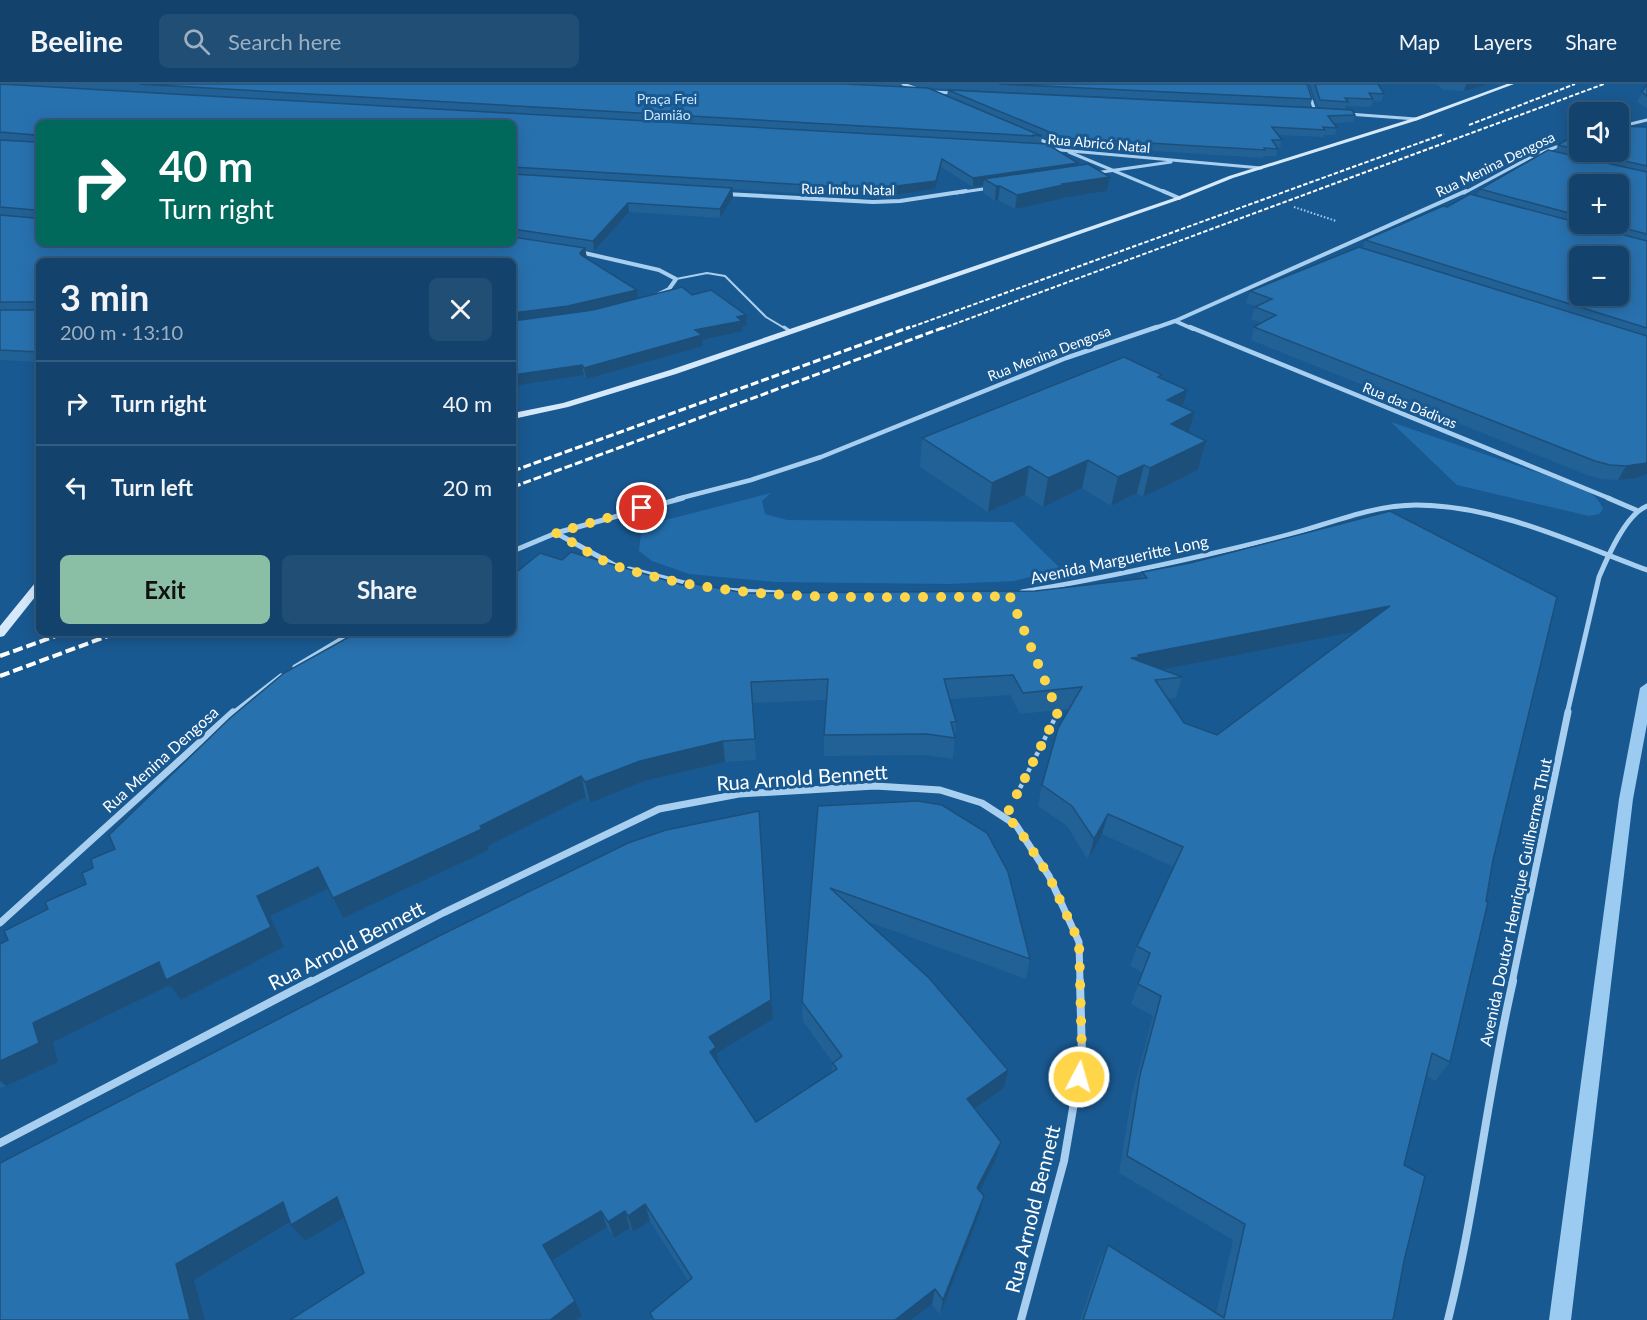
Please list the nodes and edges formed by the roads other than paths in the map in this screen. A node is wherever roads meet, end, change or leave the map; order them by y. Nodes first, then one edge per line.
1 (903, 84) edge
2 (1306, 84) edge
3 (1512, 84) edge
4 (902, 91) edge
5 (925, 92) junction
6 (960, 93) edge
7 (936, 96) edge
8 (1315, 111) edge
9 (1338, 113) edge
10 (1416, 119) junction
11 (1647, 120) edge
12 (1629, 125) edge
13 (1032, 137) edge
14 (1569, 142) edge
15 (1041, 149) edge
16 (1064, 150) junction
17 (1535, 155) junction
18 (1546, 157) edge
19 (1181, 160) junction
20 (1261, 168) junction
21 (1110, 171) junction
22 (1087, 174) edge
23 (993, 188) edge
24 (722, 194) edge
25 (1179, 198) junction
26 (1454, 198) junction
27 (1466, 201) edge
28 (1339, 249) junction
29 (574, 251) edge
30 (1351, 252) edge
31 (676, 279) junction
32 (653, 297) edge
33 (1175, 321) junction
34 (790, 331) junction
35 (516, 415) edge
36 (1647, 506) edge
37 (1636, 510) junction
38 (556, 533) junction
39 (516, 550) edge
40 (1608, 556) junction
41 (1647, 570) edge
42 (697, 586) edge
43 (36, 589) edge
44 (717, 589) edge
45 (1020, 593) edge
46 (785, 594) edge
47 (0, 633) edge
48 (347, 636) edge
49 (0, 923) edge
50 (0, 1143) edge
51 (1021, 1320) edge
52 (1448, 1320) edge

1 - 5 street
2 - 8 street
3 - 10 street
4 - 5 street
5 - 6 street
5 - 7 street
9 - 10 street
10 - 20 street
11 - 12 street
13 - 16 street
14 - 17 street, Rua Menina Dengosa
15 - 16 street, Rua Abricó Natal
16 - 19 street, Rua Abricó Natal
16 - 21 street
17 - 18 street
17 - 26 street, Rua Menina Dengosa
19 - 20 street, Rua Abricó Natal
19 - 21 street
20 - 25 street
21 - 22 street
21 - 25 street
23 - 24 street, Rua Imbu Natal
25 - 34 street
26 - 27 street
26 - 28 street, Rua Menina Dengosa
28 - 30 street
28 - 33 street, Rua Menina Dengosa
29 - 31 street
31 - 32 street
31 - 34 lane
33 - 37 street, Rua das Dádivas
33 - 38 street, Rua Menina Dengosa
34 - 35 street
36 - 37 street
37 - 40 street, Avenida Doutor Henrique Guilherme Thut
38 - 39 street, Rua Menina Dengosa
38 - 42 street
40 - 41 street, Avenida Margueritte Long
40 - 45 street, Avenida Margueritte Long
40 - 52 street, Avenida Doutor Henrique Guilherme Thut
43 - 47 street
44 - 46 street
48 - 49 street, Rua Menina Dengosa
50 - 51 street, Rua Arnold Bennett

